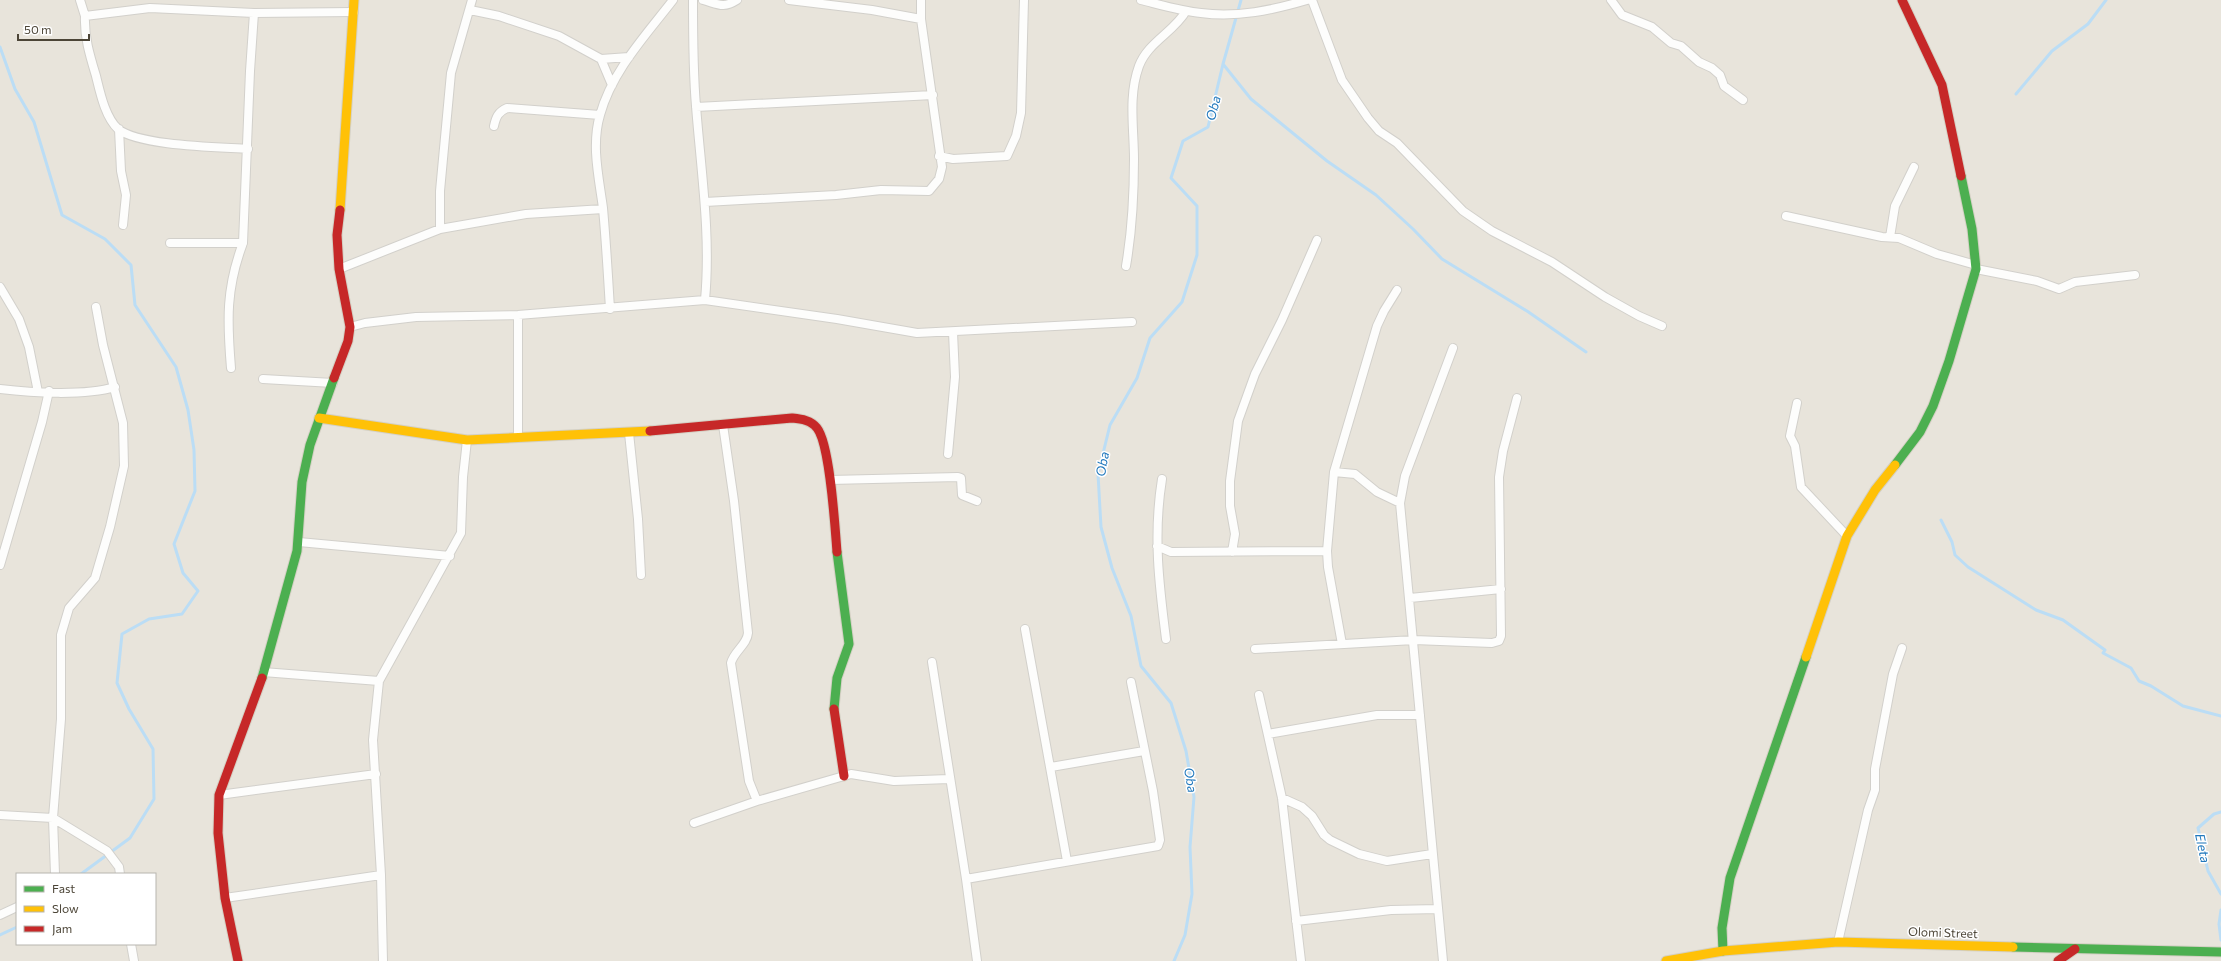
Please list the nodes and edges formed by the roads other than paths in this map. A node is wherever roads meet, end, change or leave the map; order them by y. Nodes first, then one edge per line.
1 (80, 0) edge
2 (354, 0) edge
3 (472, 0) edge
4 (673, 0) edge
5 (693, 0) edge
6 (703, 0) edge
7 (737, 0) edge
8 (790, 0) edge
9 (921, 0) edge
10 (1024, 0) edge
11 (1141, 0) edge
12 (1307, 0) edge
13 (1312, 0) edge
14 (1611, 0) edge
15 (1902, 0) edge
16 (470, 10) junction
17 (1186, 11) junction
18 (354, 12) junction
19 (254, 14) junction
20 (85, 16) junction
21 (921, 19) junction
22 (629, 57) junction
23 (601, 59) junction
24 (612, 85) junction
25 (933, 95) junction
26 (1743, 100) dead end
27 (696, 107) junction
28 (600, 115) junction
29 (494, 126) dead end
30 (119, 129) junction
31 (248, 149) junction
32 (939, 156) junction
33 (1914, 167) dead end
34 (705, 202) junction
35 (603, 209) junction
36 (1786, 216) dead end
37 (123, 225) dead end
38 (440, 229) junction
39 (1890, 237) junction
40 (1317, 240) dead end
41 (170, 243) dead end
42 (243, 243) junction
43 (1126, 266) dead end
44 (1976, 267) junction
45 (339, 269) junction
46 (2135, 275) dead end
47 (1, 289) edge
48 (1397, 290) dead end
49 (705, 300) junction
50 (96, 307) dead end
51 (610, 308) junction
52 (518, 314) junction
53 (1132, 322) dead end
54 (1662, 326) dead end
55 (350, 327) junction
56 (953, 332) junction
57 (1453, 348) dead end
58 (231, 368) dead end
59 (263, 380) dead end
60 (333, 383) junction
61 (115, 387) junction
62 (0, 389) edge
63 (48, 391) junction
64 (38, 392) junction
65 (1517, 398) dead end
66 (1797, 403) dead end
67 (320, 418) junction
68 (723, 425) junction
69 (629, 433) junction
70 (518, 438) junction
71 (467, 440) junction
72 (948, 454) dead end
73 (1334, 472) junction
74 (1162, 479) dead end
75 (830, 480) junction
76 (977, 501) dead end
77 (1400, 503) junction
78 (1847, 536) junction
79 (299, 542) junction
80 (1157, 546) junction
81 (1327, 551) junction
82 (1232, 552) junction
83 (450, 556) junction
84 (0, 565) edge
85 (641, 575) dead end
86 (1501, 589) junction
87 (1410, 598) junction
88 (1025, 629) dead end
89 (1166, 639) dead end
90 (1414, 640) junction
91 (1342, 644) junction
92 (1902, 648) dead end
93 (1255, 649) dead end
94 (932, 662) dead end
95 (263, 672) junction
96 (379, 681) junction
97 (1131, 682) dead end
98 (1259, 696) dead end
99 (1420, 715) junction
100 (1268, 734) junction
101 (1144, 751) junction
102 (1051, 767) junction
103 (376, 774) junction
104 (844, 776) junction
105 (949, 779) junction
106 (219, 795) junction
107 (1282, 798) junction
108 (757, 801) junction
109 (0, 815) edge
110 (53, 818) junction
111 (694, 823) dead end
112 (1432, 854) junction
113 (1067, 861) junction
114 (120, 871) edge
115 (55, 873) edge
116 (381, 875) junction
117 (966, 879) junction
118 (225, 898) junction
119 (16, 907) edge
120 (1438, 909) junction
121 (0, 915) edge
122 (1296, 921) junction
123 (1838, 942) junction
124 (131, 945) edge
125 (2075, 949) junction
126 (1723, 950) junction
127 (2221, 952) edge
128 (134, 961) edge
129 (238, 961) edge
130 (383, 961) edge
131 (977, 961) edge
132 (1301, 961) edge
133 (1443, 961) edge
134 (1666, 961) edge
135 (2058, 961) edge

1 - 20 street
2 - 18 street
3 - 16 street
4 - 22 street
5 - 27 street
6 - 7 street
8 - 21 street
9 - 21 street
10 - 32 street
11 - 17 street
12 - 17 street
13 - 54 street
14 - 26 street
15 - 44 street
16 - 23 street
16 - 38 street
17 - 43 street
18 - 19 street
18 - 45 street
19 - 20 street
19 - 31 street
20 - 30 street
21 - 25 street
22 - 23 street
22 - 24 street
23 - 24 street
24 - 28 street
25 - 27 street
25 - 32 street
27 - 34 street
28 - 29 street
28 - 35 street
30 - 31 street
30 - 37 street
31 - 42 street
32 - 34 street
33 - 39 street
34 - 49 street
35 - 38 street
35 - 51 street
36 - 39 street
38 - 45 street
39 - 44 street
40 - 82 street
41 - 42 street
42 - 58 street
44 - 46 street
44 - 78 street
45 - 55 street
47 - 64 street
48 - 73 street
49 - 51 street
49 - 56 street
50 - 61 street
51 - 52 street
52 - 55 street
52 - 70 street
53 - 56 street
55 - 60 street
56 - 72 street
57 - 77 street
59 - 60 street
60 - 67 street
61 - 63 street
61 - 110 street
62 - 64 street
63 - 64 street
63 - 84 street
65 - 86 street
66 - 78 street
67 - 71 street
67 - 79 street
68 - 69 street
68 - 75 street
68 - 108 street
69 - 70 street
69 - 85 street
70 - 71 street
71 - 83 street
73 - 77 street
73 - 81 street
74 - 80 street
75 - 76 street
75 - 104 street
77 - 87 street
78 - 126 street
79 - 83 street
79 - 95 street
80 - 82 street
80 - 89 street
81 - 82 street
81 - 91 street
83 - 96 street
86 - 87 street
86 - 90 street
87 - 90 street
88 - 102 street
90 - 91 street
90 - 99 street
91 - 93 street
92 - 123 street
94 - 105 street
95 - 96 street
95 - 106 street
96 - 103 street
97 - 101 street
98 - 100 street
99 - 100 street
99 - 112 street
100 - 107 street
101 - 102 street
101 - 113 street
102 - 113 street
103 - 106 street
103 - 116 street
104 - 105 street
104 - 108 street
105 - 117 street
106 - 118 street
107 - 112 street
107 - 122 street
108 - 111 street
109 - 110 street
110 - 114 street
110 - 115 street
112 - 120 street
113 - 117 street
116 - 118 street
116 - 130 street
117 - 131 street
118 - 129 street
119 - 121 street
120 - 122 street
120 - 133 street
122 - 132 street
123 - 125 street, Olomi Street
123 - 126 street, Olomi Street
124 - 128 street
125 - 127 street, Olomi Street
125 - 135 street
126 - 134 street, Olomi Street

